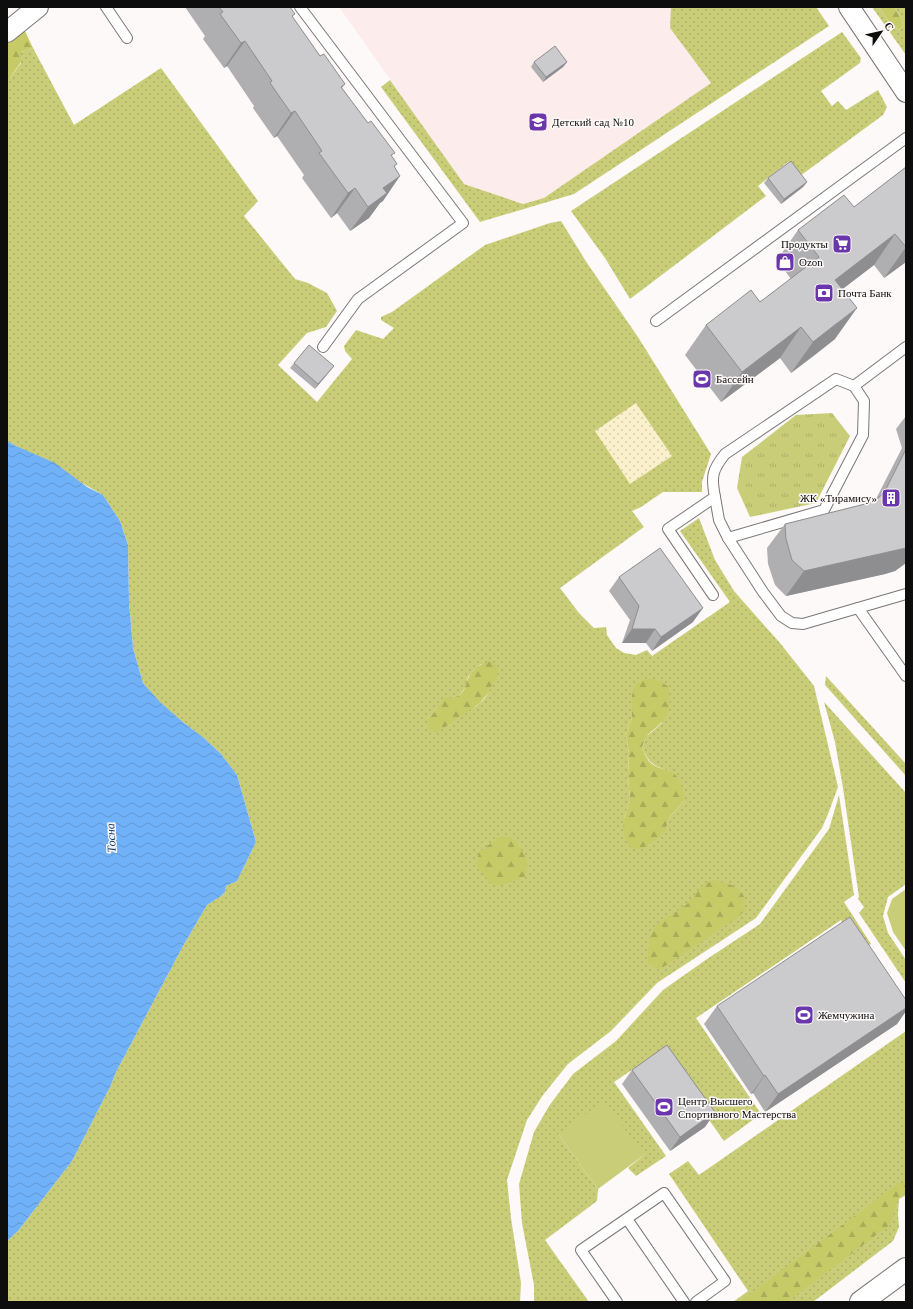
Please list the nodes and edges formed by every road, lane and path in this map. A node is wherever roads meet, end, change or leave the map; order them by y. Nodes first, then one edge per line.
1 (38, 7) edge
2 (106, 7) edge
3 (300, 7) edge
4 (849, 7) edge
5 (7, 32) edge
6 (127, 38) dead end
7 (906, 92) edge
8 (906, 138) edge
9 (656, 321) dead end
10 (323, 347) dead end
11 (906, 347) edge
12 (854, 386) junction
13 (715, 497) junction
14 (728, 538) junction
15 (713, 594) dead end
16 (906, 594) edge
17 (858, 608) junction
18 (906, 676) edge
19 (627, 1219) junction
20 (906, 1269) edge
21 (617, 1302) edge
22 (684, 1302) edge
23 (696, 1302) edge
24 (861, 1302) edge

1 - 5 street
2 - 6 lane
3 - 10 lane
4 - 7 street
8 - 9 lane
11 - 12 lane
12 - 13 lane
12 - 14 lane
13 - 14 lane
13 - 15 lane
14 - 17 lane
16 - 17 lane
17 - 18 lane
19 - 21 lane
19 - 22 lane
19 - 23 lane
20 - 24 main road

